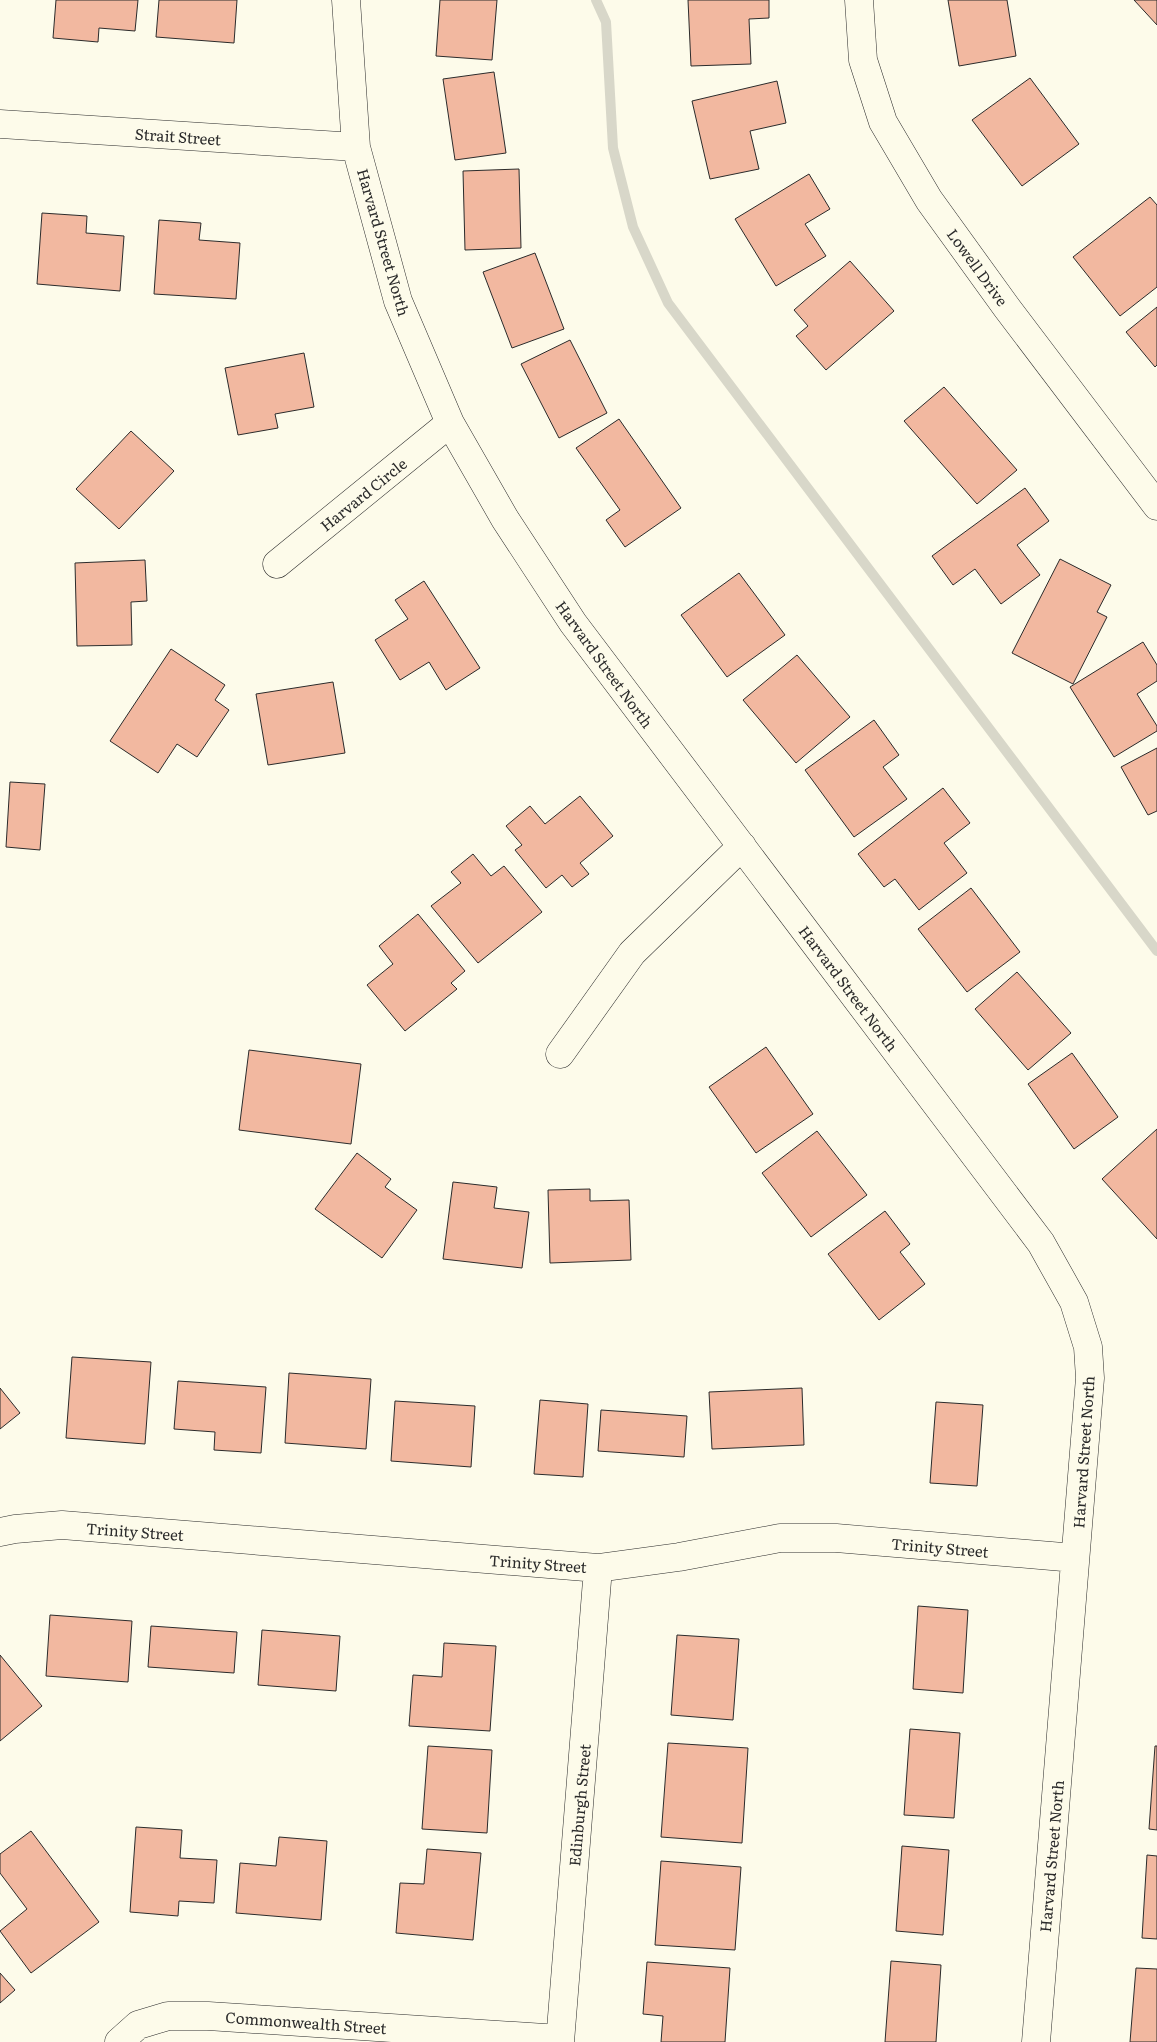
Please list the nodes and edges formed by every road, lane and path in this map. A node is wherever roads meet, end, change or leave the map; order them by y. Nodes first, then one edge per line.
1 (346, 0) edge
2 (858, 0) edge
3 (0, 124) edge
4 (356, 148) junction
5 (450, 423) junction
6 (1157, 506) edge
7 (277, 564) dead end
8 (742, 846) junction
9 (560, 1054) dead end
10 (0, 1532) edge
11 (1075, 1558) junction
12 (598, 1568) junction
13 (560, 2040) edge
14 (119, 2042) edge
15 (1036, 2042) edge

1 - 4 street, Harvard Street North
2 - 6 street, Lowell Drive
3 - 4 street, Strait Street
4 - 5 street, Harvard Street North
5 - 7 street, Harvard Circle
5 - 8 street, Harvard Street North
8 - 9 street
8 - 11 street, Harvard Street North
10 - 12 street, Trinity Street
11 - 12 street, Trinity Street
11 - 15 street, Harvard Street North
12 - 13 street, Edinburgh Street
13 - 14 street, Commonwealth Street

